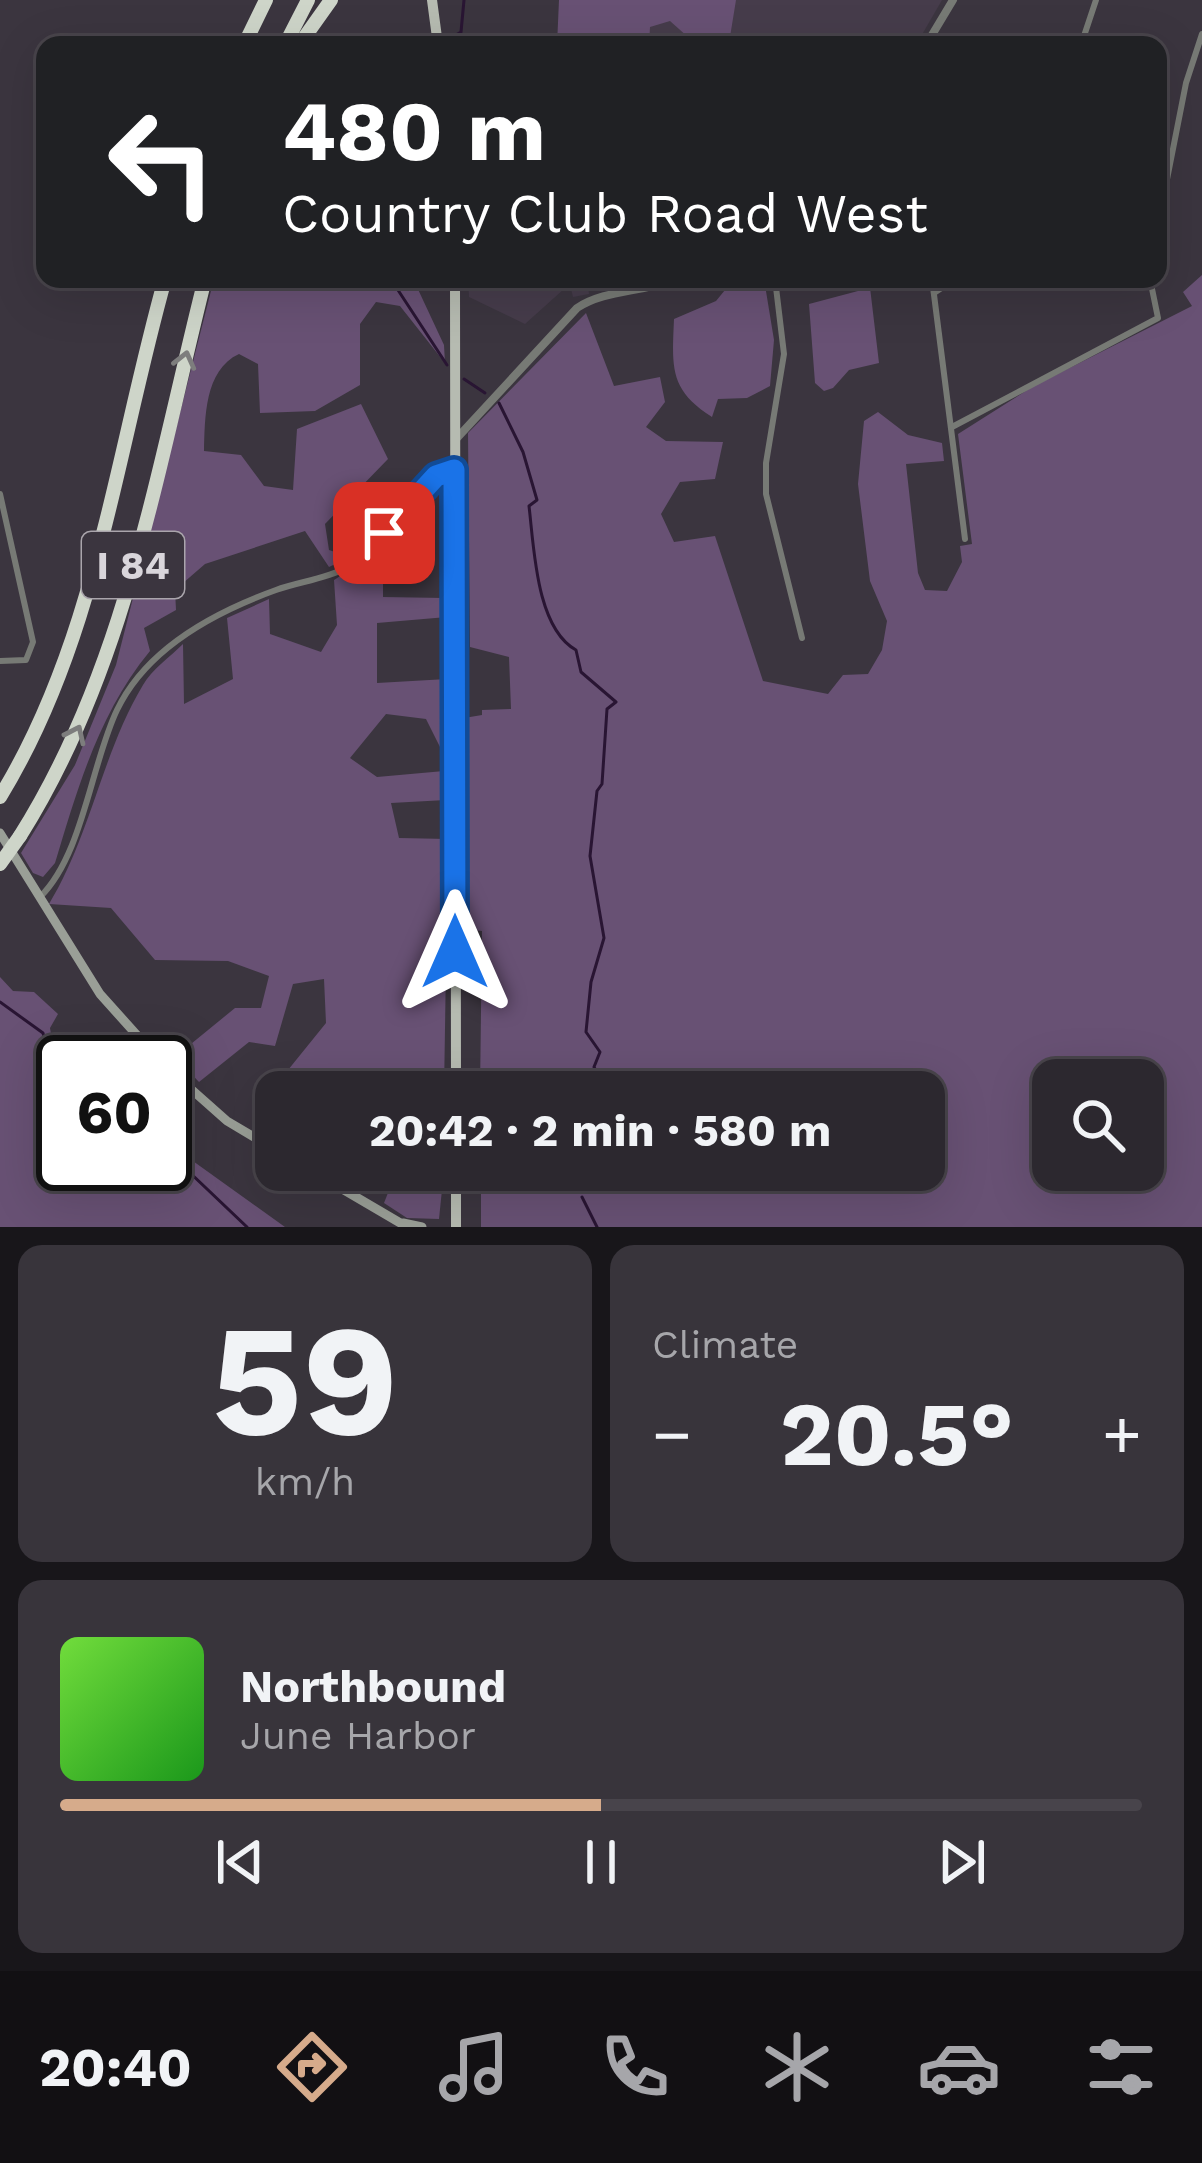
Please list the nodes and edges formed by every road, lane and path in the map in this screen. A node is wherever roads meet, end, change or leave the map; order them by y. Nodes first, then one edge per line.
1 (265, 0) edge
2 (308, 0) edge
3 (331, 0) edge
4 (432, 0) edge
5 (953, 0) edge
6 (1096, 0) edge
7 (937, 28) junction
8 (1202, 34) edge
9 (248, 36) edge
10 (290, 36) edge
11 (305, 36) edge
12 (437, 36) edge
13 (932, 36) edge
14 (937, 36) edge
15 (1084, 36) edge
16 (1167, 179) edge
17 (163, 288) edge
18 (203, 288) edge
19 (455, 288) edge
20 (654, 288) edge
21 (776, 288) edge
22 (933, 288) edge
23 (942, 288) edge
24 (1152, 288) edge
25 (934, 293) junction
26 (952, 427) junction
27 (457, 438) junction
28 (454, 470) junction
29 (0, 494) edge
30 (965, 539) dead end
31 (802, 638) dead end
32 (0, 661) edge
33 (0, 797) edge
34 (0, 832) edge
35 (0, 864) edge
36 (38, 900) junction
37 (137, 1035) edge
38 (456, 1071) edge
39 (192, 1090) edge
40 (255, 1138) edge
41 (346, 1191) edge
42 (456, 1191) edge
43 (402, 1224) edge
44 (422, 1227) edge
45 (456, 1227) edge

1 - 9 highway
2 - 10 highway
3 - 11 highway
4 - 12 main road
5 - 7 street
6 - 15 street
7 - 13 street
7 - 14 street
8 - 16 street
17 - 33 highway, I 84
35 -> 18 highway, I 84, bridge
19 - 27 main road
20 - 27 street
21 - 31 street
22 - 25 street
23 - 25 street
24 - 26 street
25 - 26 street
26 - 30 street
27 - 28 main road
28 - 36 street
28 - 38 main road
29 - 32 street
34 - 36 main road
36 - 37 main road
39 - 40 main road
41 - 43 main road
42 - 45 main road
43 - 44 main road

